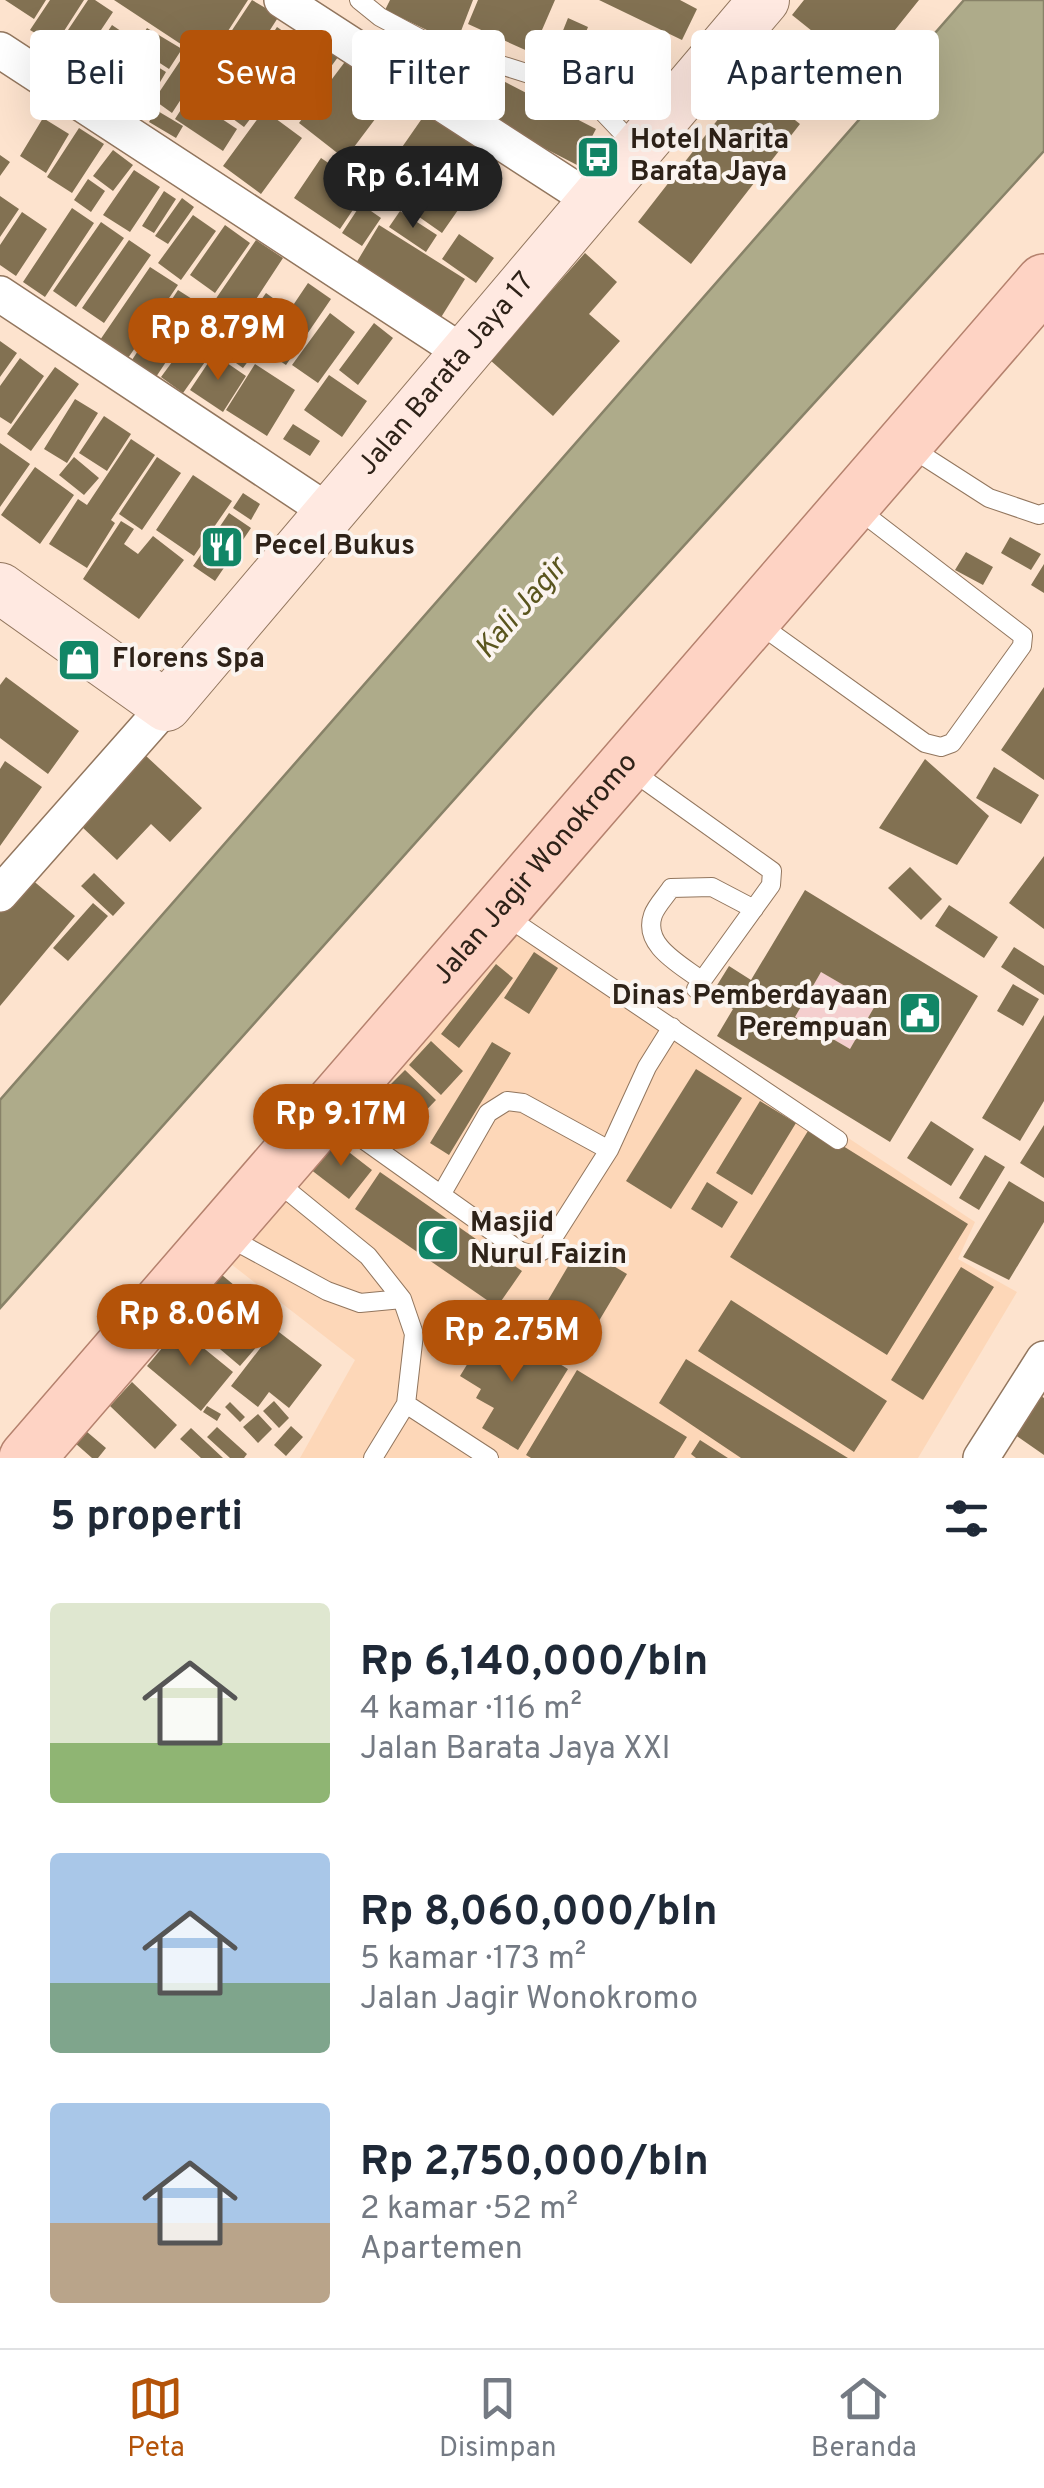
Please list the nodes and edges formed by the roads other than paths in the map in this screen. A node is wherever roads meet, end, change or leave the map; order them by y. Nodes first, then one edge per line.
1 (282, 0) edge
2 (359, 0) edge
3 (764, 0) edge
4 (384, 8) edge
5 (0, 50) edge
6 (525, 73) edge
7 (671, 96) edge
8 (678, 102) junction
9 (611, 120) edge
10 (639, 149) junction
11 (594, 202) junction
12 (1044, 282) edge
13 (0, 294) edge
14 (465, 354) junction
15 (904, 444) junction
16 (851, 504) junction
17 (330, 512) junction
18 (1044, 513) edge
19 (0, 588) edge
20 (751, 618) junction
21 (166, 706) junction
22 (626, 766) junction
23 (6, 876) edge
24 (754, 909) junction
25 (499, 912) junction
26 (672, 1027) junction
27 (325, 1112) junction
28 (838, 1140) dead end
29 (610, 1150) junction
30 (270, 1176) junction
31 (441, 1194) junction
32 (221, 1232) junction
33 (402, 1299) junction
34 (1044, 1358) edge
35 (406, 1404) junction
36 (27, 1458) edge
37 (373, 1458) edge
38 (489, 1458) edge
39 (981, 1458) edge

1 - 11 street
2 - 4 lane
3 - 8 street, Jalan Barata Jaya 17
4 - 6 lane
5 - 14 street
7 - 8 lane
8 - 10 street, Jalan Barata Jaya 17
9 - 10 lane
10 - 11 street, Jalan Barata Jaya 17
11 - 14 street, Jalan Barata Jaya 17
12 - 15 main road, Jalan Jagir Wonokromo
13 - 17 street
14 - 17 street, Jalan Barata Jaya 17
15 - 16 main road, Jalan Jagir Wonokromo
15 - 18 lane
16 - 20 main road, Jalan Jagir Wonokromo
16 - 20 lane
17 - 21 street, Jalan Barata Jaya 17
19 - 21 street
20 - 22 main road, Jalan Jagir Wonokromo
21 - 23 street
22 - 24 lane
22 - 25 main road, Jalan Jagir Wonokromo
24 - 24 lane
25 - 26 lane
25 - 27 main road, Jalan Jagir Wonokromo
26 - 28 lane
26 - 29 lane
27 - 30 main road, Jalan Jagir Wonokromo
27 - 31 lane
29 - 31 lane
29 - 31 lane
30 - 32 main road, Jalan Jagir Wonokromo
30 - 33 lane
32 - 33 lane
32 - 36 main road, Jalan Jagir Wonokromo
33 - 35 lane
34 - 39 street
35 - 37 lane
35 - 38 lane

